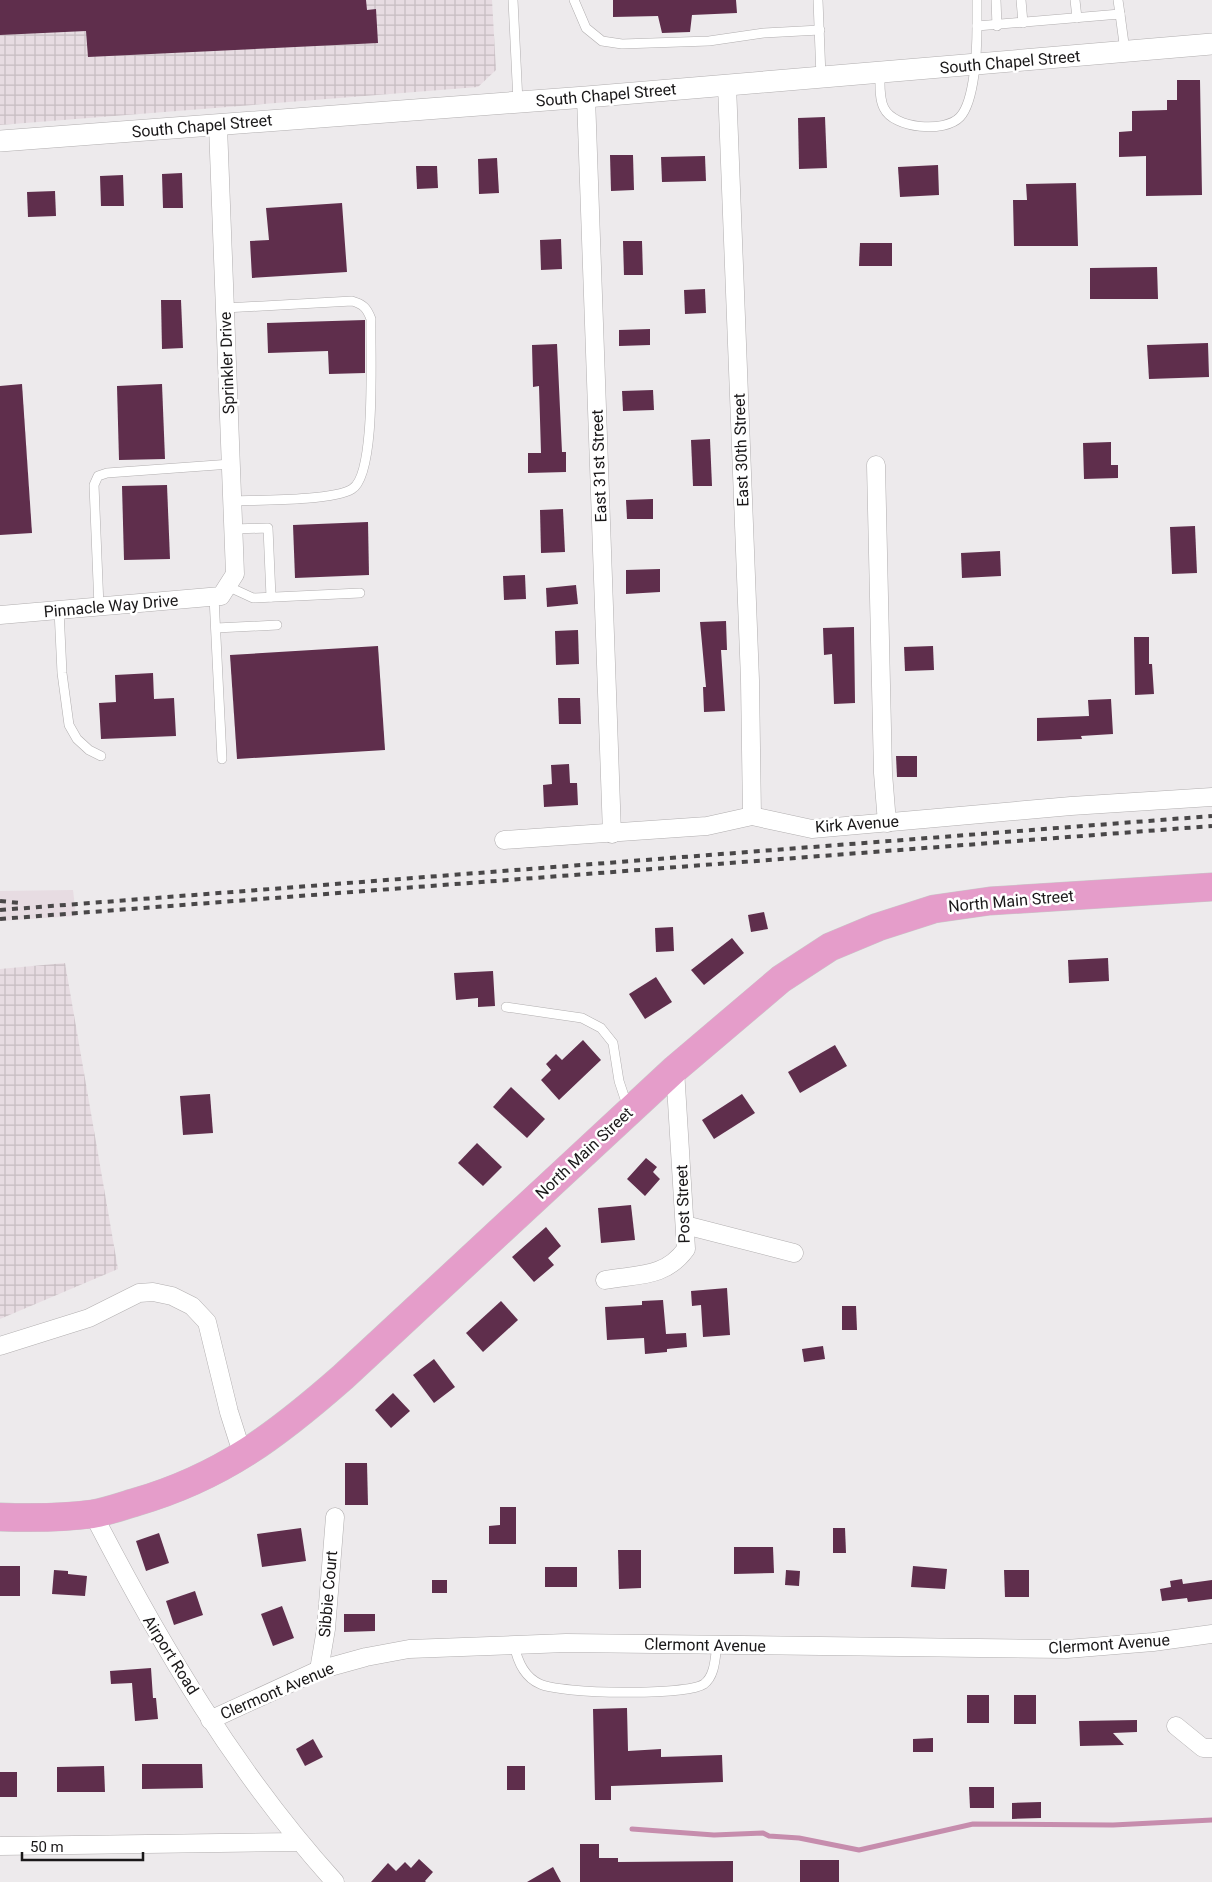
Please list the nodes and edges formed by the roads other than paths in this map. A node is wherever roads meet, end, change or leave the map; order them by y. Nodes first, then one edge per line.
1 (513, 0) edge
2 (574, 0) edge
3 (818, 0) edge
4 (977, 0) edge
5 (996, 0) edge
6 (1021, 0) edge
7 (1075, 0) edge
8 (1118, 0) edge
9 (1120, 14) junction
10 (1077, 18) junction
11 (1023, 23) junction
12 (977, 26) junction
13 (997, 26) junction
14 (820, 30) junction
15 (1212, 44) edge
16 (1125, 52) junction
17 (976, 65) junction
18 (880, 73) junction
19 (821, 78) junction
20 (727, 85) junction
21 (586, 98) junction
22 (518, 102) junction
23 (218, 126) junction
24 (0, 141) edge
25 (224, 308) junction
26 (230, 464) junction
27 (876, 465) dead end
28 (232, 501) junction
29 (233, 530) junction
30 (221, 593) junction
31 (360, 593) dead end
32 (271, 597) junction
33 (99, 606) junction
34 (59, 610) junction
35 (0, 615) edge
36 (277, 625) dead end
37 (216, 628) junction
38 (102, 756) dead end
39 (222, 759) dead end
40 (1212, 797) edge
41 (752, 816) junction
42 (887, 823) junction
43 (612, 834) junction
44 (504, 840) dead end
45 (1212, 886) edge
46 (506, 1007) dead end
47 (675, 1068) junction
48 (629, 1111) junction
49 (685, 1225) junction
50 (794, 1253) dead end
51 (605, 1280) dead end
52 (0, 1346) edge
53 (243, 1456) junction
54 (93, 1514) junction
55 (0, 1517) edge
56 (335, 1517) dead end
57 (1212, 1634) edge
58 (514, 1644) junction
59 (717, 1645) junction
60 (319, 1670) junction
61 (210, 1720) junction
62 (1176, 1726) dead end
63 (1212, 1748) edge
64 (299, 1842) junction
65 (0, 1846) edge
66 (335, 1882) edge

1 - 22 lane
2 - 14 lane
3 - 14 lane
4 - 12 lane
5 - 13 lane
6 - 11 lane
7 - 10 lane
8 - 9 lane
9 - 10 lane
9 - 16 lane
10 - 11 lane
11 - 13 lane
12 - 13 lane
12 - 17 lane
14 - 19 lane
15 - 16 street, South Chapel Street
16 - 17 street, South Chapel Street
17 - 18 street, South Chapel Street
17 - 18 lane
18 - 19 street, South Chapel Street
19 - 20 street, South Chapel Street
20 - 21 street, South Chapel Street
20 - 41 street, East 30th Street
21 - 22 street, South Chapel Street
21 - 43 street, East 31st Street
22 - 23 street, South Chapel Street
23 - 24 street, South Chapel Street
23 - 25 street, Sprinkler Drive
25 - 26 street, Sprinkler Drive
25 - 28 lane
26 - 28 street, Sprinkler Drive
26 - 33 lane
27 - 42 street
28 - 29 street, Sprinkler Drive
29 - 30 street, Sprinkler Drive
29 - 32 lane
30 - 32 lane
30 - 33 street, Pinnacle Way Drive
30 - 37 lane
31 - 32 lane
33 - 34 street, Pinnacle Way Drive
34 - 35 street, Pinnacle Way Drive
34 - 38 lane
36 - 37 lane
37 - 39 lane
40 - 42 street, Kirk Avenue
41 - 42 street, Kirk Avenue
41 - 43 street, Kirk Avenue
43 - 44 street, Kirk Avenue
45 - 47 main road, North Main Street
46 - 48 lane
47 - 48 main road, North Main Street
47 - 49 street, Post Street
48 - 53 main road, North Main Street
49 - 50 street
49 - 51 street, Post Street
52 - 53 street
53 - 54 main road, North Main Street
54 - 55 main road, North Main Street
54 - 61 street, Airport Road
56 - 60 street, Sibbie Court
57 - 59 street, Clermont Avenue
58 - 59 street, Clermont Avenue
58 - 59 lane
58 - 60 street, Clermont Avenue
60 - 61 street, Clermont Avenue
61 - 64 street, Airport Road
62 - 63 street
64 - 65 street
64 - 66 street, Airport Road

